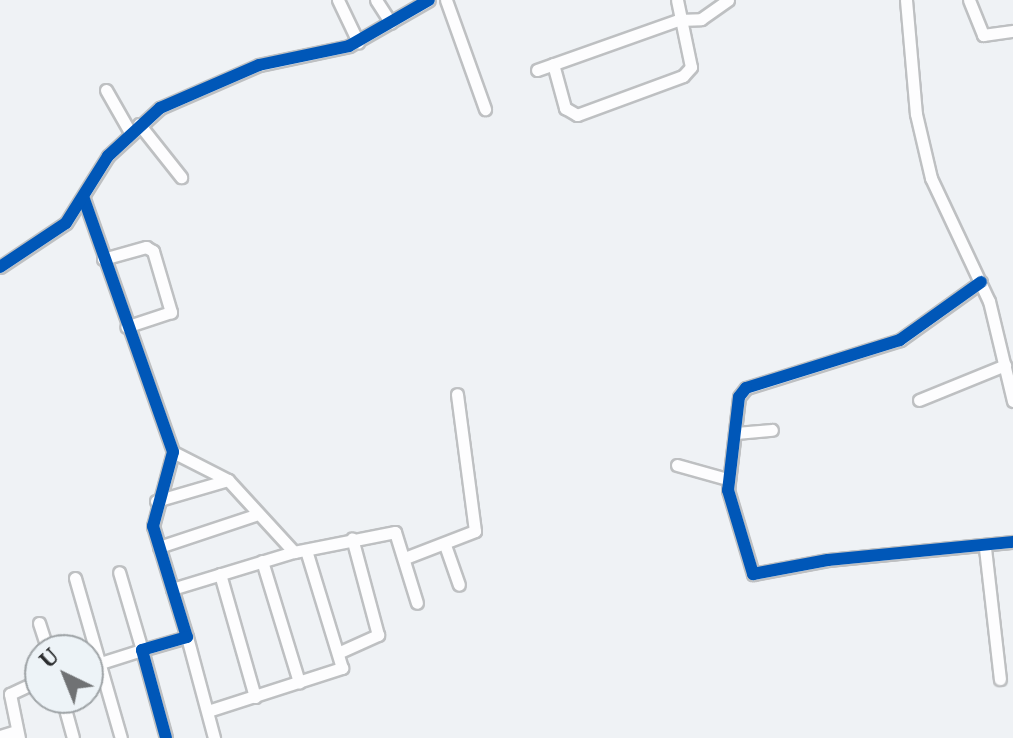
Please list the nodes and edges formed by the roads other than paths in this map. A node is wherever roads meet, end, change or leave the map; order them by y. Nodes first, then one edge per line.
1 (376, 0) edge
2 (446, 0) edge
3 (677, 0) edge
4 (906, 0) edge
5 (969, 0) edge
6 (341, 1) edge
7 (426, 1) edge
8 (720, 3) edge
9 (678, 20) junction
10 (391, 23) junction
11 (1013, 31) edge
12 (358, 42) junction
13 (553, 64) junction
14 (537, 70) dead end
15 (106, 90) dead end
16 (485, 109) dead end
17 (134, 128) junction
18 (181, 177) dead end
19 (84, 199) junction
20 (103, 259) junction
21 (0, 267) edge
22 (981, 282) junction
23 (126, 327) junction
24 (1005, 365) junction
25 (457, 394) dead end
26 (919, 400) dead end
27 (1013, 401) edge
28 (772, 430) dead end
29 (736, 433) junction
30 (173, 452) junction
31 (677, 465) dead end
32 (727, 479) junction
33 (228, 480) junction
34 (156, 501) junction
35 (255, 515) junction
36 (352, 538) junction
37 (1013, 542) edge
38 (445, 545) junction
39 (159, 547) junction
40 (985, 548) junction
41 (300, 551) junction
42 (405, 558) junction
43 (262, 561) junction
44 (119, 572) dead end
45 (220, 574) junction
46 (75, 578) dead end
47 (459, 585) dead end
48 (172, 589) junction
49 (417, 603) dead end
50 (39, 623) dead end
51 (43, 634) edge
52 (92, 634) edge
53 (187, 637) junction
54 (142, 650) junction
55 (340, 652) junction
56 (104, 663) edge
57 (104, 675) edge
58 (1000, 679) dead end
59 (299, 682) junction
60 (24, 687) edge
61 (255, 697) junction
62 (211, 710) junction
63 (66, 714) edge
64 (18, 735) edge
65 (0, 736) edge
66 (73, 738) edge
67 (121, 738) edge
68 (166, 738) edge
69 (214, 738) edge

1 - 10 street
2 - 16 street
3 - 9 street
4 - 22 street
5 - 11 street
6 - 12 street
7 - 10 street
8 - 9 street
9 - 13 street
9 - 13 street
10 - 12 street
12 - 17 street
13 - 14 street
15 - 17 street
17 - 18 street
17 - 19 street
19 - 20 street
19 - 21 street
20 - 23 street
20 - 23 street
22 - 24 street
22 - 29 street
23 - 30 street
24 - 26 street
24 - 27 street
25 - 38 street
28 - 29 street
29 - 32 street
30 - 33 street
30 - 34 street
31 - 32 street
32 - 40 street
33 - 34 street
33 - 35 street
34 - 39 street
35 - 39 street
35 - 41 street
36 - 41 street
36 - 42 street
36 - 55 street
37 - 40 street
38 - 42 street
38 - 47 street
39 - 48 street
40 - 58 street
41 - 43 street
41 - 55 street
42 - 49 street
43 - 45 street
43 - 59 street
44 - 54 street
45 - 48 street
45 - 61 street
46 - 52 street
48 - 53 street
50 - 51 street
53 - 54 street
53 - 62 street
54 - 56 street
54 - 68 street
55 - 59 street
57 - 67 street
59 - 61 street
60 - 64 street
61 - 62 street
62 - 69 street
63 - 66 street
64 - 65 street

